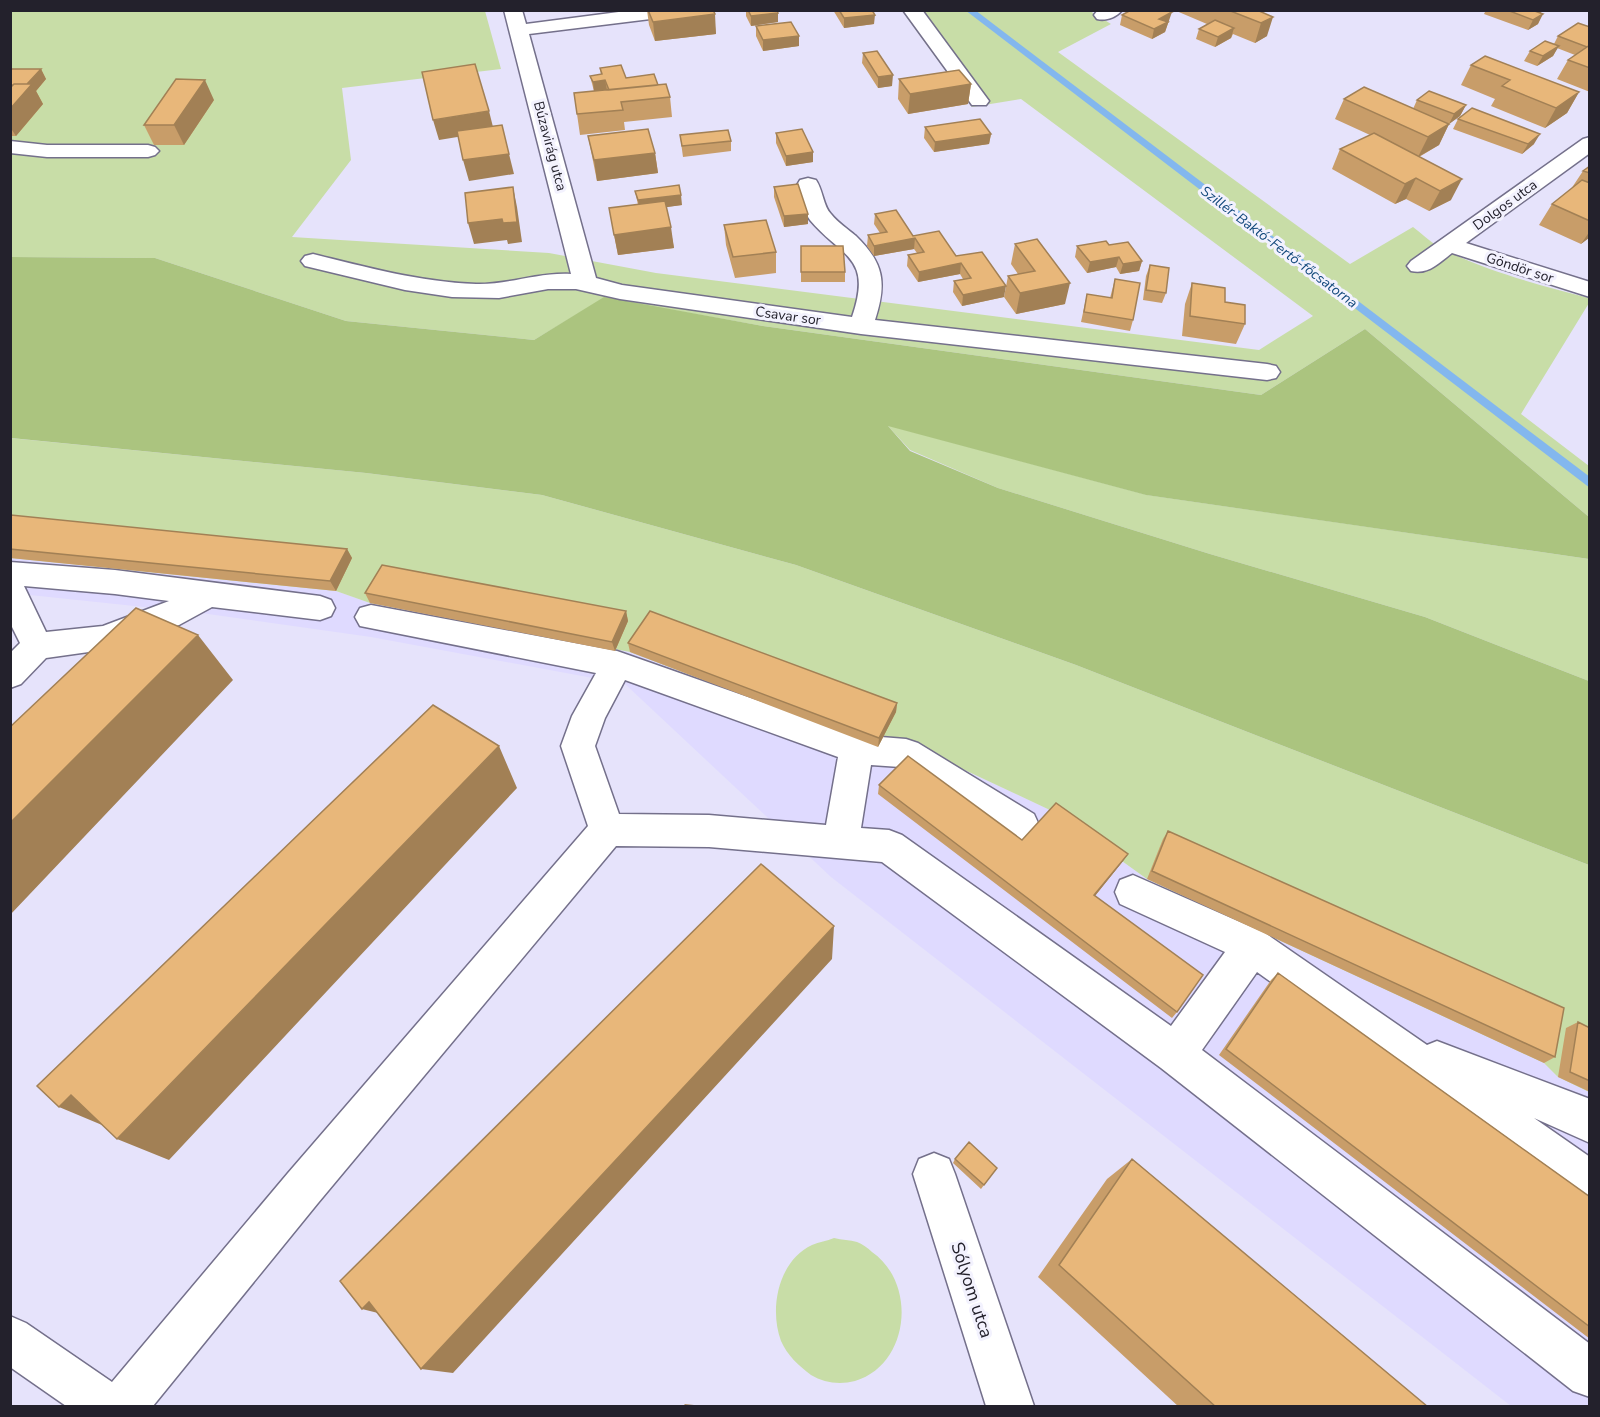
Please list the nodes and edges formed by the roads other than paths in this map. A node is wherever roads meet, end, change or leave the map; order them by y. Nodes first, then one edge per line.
1 (683, 10) edge
2 (912, 10) edge
3 (517, 20) edge
4 (979, 101) dead end
5 (1590, 143) edge
6 (10, 147) edge
7 (148, 151) dead end
8 (808, 185) dead end
9 (1450, 245) junction
10 (313, 261) dead end
11 (1419, 266) dead end
12 (585, 281) junction
13 (1590, 290) edge
14 (861, 326) junction
15 (1267, 372) dead end
16 (10, 573) edge
17 (10, 588) edge
18 (209, 595) junction
19 (320, 608) dead end
20 (371, 617) dead end
21 (37, 646) junction
22 (616, 664) junction
23 (10, 675) edge
24 (856, 749) junction
25 (1021, 825) dead end
26 (607, 830) junction
27 (841, 842) junction
28 (1133, 892) dead end
29 (1251, 946) junction
30 (1388, 1041) junction
31 (1174, 1054) junction
32 (1590, 1122) edge
33 (934, 1174) dead end
34 (1590, 1183) edge
35 (10, 1339) edge
36 (1590, 1374) edge
37 (106, 1407) edge
38 (123, 1407) edge
39 (1010, 1407) edge

1 - 3 street
2 - 4 street
3 - 12 street, Búzavirág utca
5 - 9 street, Dolgos utca
6 - 7 street
8 - 14 street
9 - 11 street, Dolgos utca
9 - 13 street, Göndör sor
10 - 12 street, Csavar sor
12 - 14 street, Csavar sor
14 - 15 street, Csavar sor
16 - 18 street
17 - 21 street
18 - 19 street
18 - 21 street
20 - 22 street
21 - 23 street
22 - 24 street
22 - 26 street
24 - 25 street
24 - 27 street
26 - 27 street
26 - 38 street
27 - 31 street
28 - 29 street
29 - 30 street
29 - 31 street
30 - 32 street
30 - 34 street
31 - 36 street
33 - 39 street, Sólyom utca
35 - 37 street

